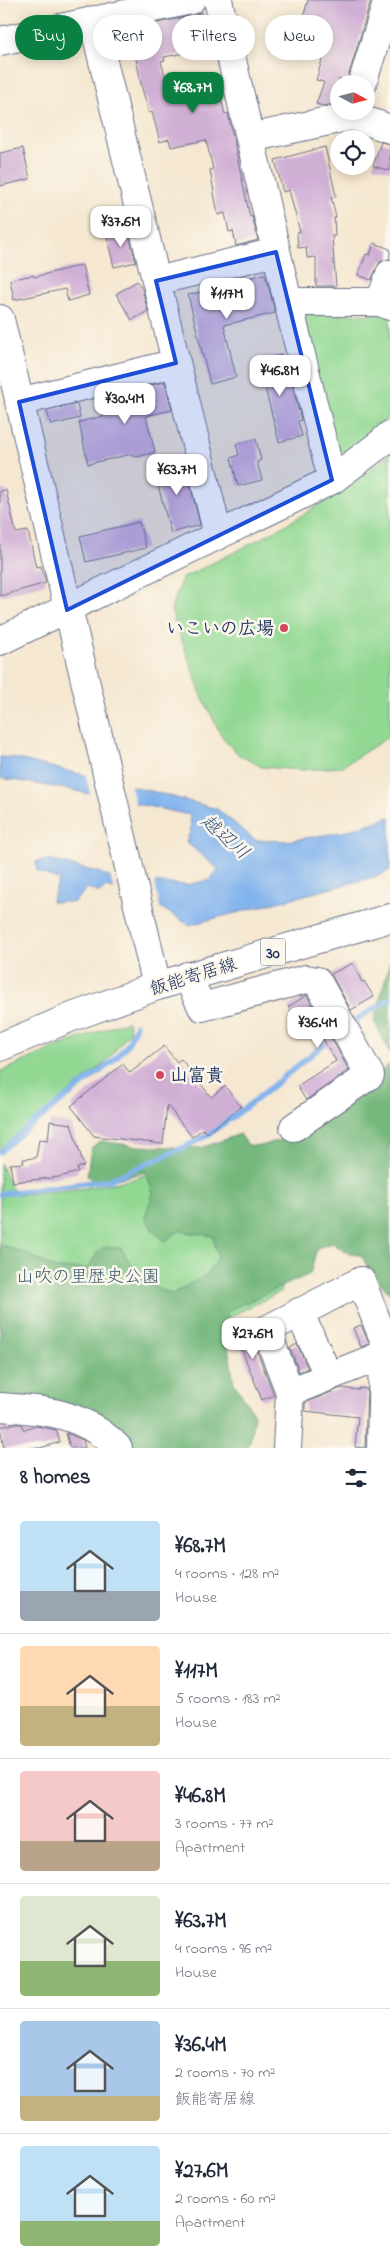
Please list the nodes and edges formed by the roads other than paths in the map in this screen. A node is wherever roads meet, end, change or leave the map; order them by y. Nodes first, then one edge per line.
1 (191, 0) edge
2 (218, 0) edge
3 (388, 0) edge
4 (118, 15) edge
5 (93, 20) edge
6 (0, 41) edge
7 (104, 60) edge
8 (365, 75) edge
9 (330, 119) edge
10 (368, 120) edge
11 (390, 129) edge
12 (250, 138) junction
13 (276, 252) junction
14 (390, 274) edge
15 (156, 281) junction
16 (288, 302) junction
17 (385, 304) edge
18 (0, 319) edge
19 (176, 363) junction
20 (19, 402) junction
21 (390, 435) edge
22 (332, 480) junction
23 (218, 535) junction
24 (67, 610) junction
25 (0, 641) edge
26 (390, 918) edge
27 (187, 976) junction
28 (157, 986) junction
29 (0, 1047) edge
30 (294, 1127) dead end
31 (299, 1312) junction
32 (383, 1355) junction
33 (330, 1377) junction
34 (290, 1392) junction
35 (0, 1407) edge
36 (118, 1448) edge
37 (287, 1448) edge
38 (381, 1448) edge

1 - 4 street
2 - 12 street
3 - 8 street
5 - 6 street
7 - 15 street
9 - 12 street
10 - 11 street
12 - 13 street
13 - 15 street
13 - 16 street
14 - 17 street
15 - 19 street
16 - 17 street
16 - 22 street
18 - 20 street
19 - 20 street
19 - 23 street
20 - 24 street
21 - 22 street
22 - 23 street
23 - 24 street
24 - 25 street
24 - 28 street
26 - 27 street, 飯能寄居線 / 30
27 - 28 street, 飯能寄居線 / 30
27 - 30 street
28 - 29 street, 飯能寄居線 / 30
31 - 32 street
31 - 33 street
31 - 34 street
32 - 33 street
32 - 38 street
33 - 34 street
34 - 37 street
35 - 36 street

